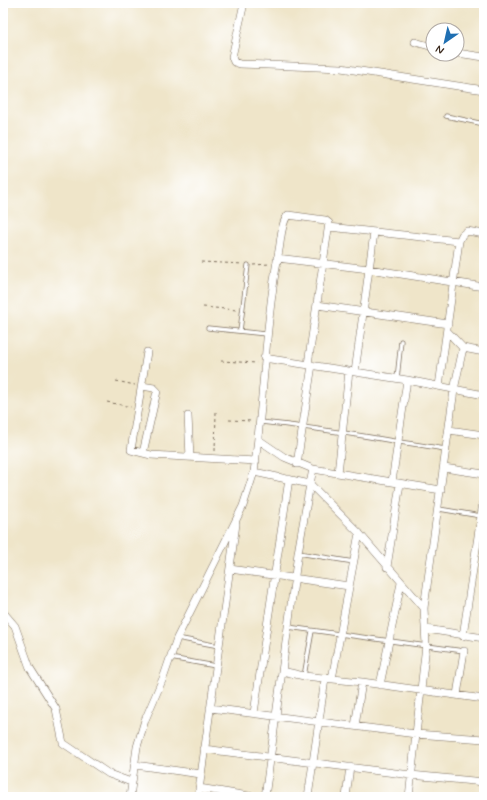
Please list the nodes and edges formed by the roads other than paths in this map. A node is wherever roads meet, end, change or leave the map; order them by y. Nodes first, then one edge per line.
1 (244, 3) edge
2 (415, 42) dead end
3 (425, 45) edge
4 (465, 54) edge
5 (484, 57) edge
6 (484, 90) edge
7 (446, 116) dead end
8 (484, 124) edge
9 (330, 227) junction
10 (374, 233) junction
11 (484, 234) edge
12 (460, 241) junction
13 (277, 261) junction
14 (323, 264) junction
15 (248, 265) road end
16 (369, 269) junction
17 (454, 282) junction
18 (484, 287) edge
19 (317, 305) junction
20 (363, 312) junction
21 (208, 328) dead end
22 (448, 328) junction
23 (240, 332) junction
24 (266, 334) junction
25 (401, 341) dead end
26 (462, 348) junction
27 (148, 352) dead end
28 (484, 352) edge
29 (264, 361) junction
30 (310, 364) junction
31 (352, 371) junction
32 (397, 379) junction
33 (407, 380) junction
34 (142, 386) junction
35 (438, 386) junction
36 (454, 390) junction
37 (484, 396) edge
38 (188, 416) dead end
39 (261, 422) junction
40 (303, 426) junction
41 (449, 430) junction
42 (342, 434) junction
43 (484, 435) edge
44 (259, 440) junction
45 (397, 442) junction
46 (446, 449) junction
47 (143, 453) junction
48 (190, 456) junction
49 (256, 461) junction
50 (297, 464) junction
51 (444, 468) junction
52 (313, 469) junction
53 (254, 472) junction
54 (338, 473) junction
55 (484, 474) edge
56 (289, 479) junction
57 (392, 482) junction
58 (310, 484) junction
59 (400, 484) junction
60 (441, 490) junction
61 (484, 496) edge
62 (439, 509) junction
63 (482, 516) edge
64 (236, 520) junction
65 (359, 533) junction
66 (298, 553) junction
67 (354, 562) junction
68 (387, 567) junction
69 (230, 569) junction
70 (274, 574) junction
71 (295, 577) junction
72 (401, 583) junction
73 (349, 586) junction
74 (424, 608) junction
75 (3, 612) edge
76 (288, 627) junction
77 (426, 629) junction
78 (312, 631) junction
79 (340, 635) junction
80 (463, 636) junction
81 (177, 638) junction
82 (484, 638) edge
83 (389, 642) junction
84 (426, 645) junction
85 (219, 646) junction
86 (464, 651) joint
87 (169, 658) junction
88 (216, 666) junction
89 (282, 671) junction
90 (304, 676) junction
91 (329, 679) junction
92 (362, 682) junction
93 (380, 685) junction
94 (420, 691) junction
95 (457, 695) junction
96 (484, 699) edge
97 (210, 708) junction
98 (254, 713) junction
99 (276, 716) junction
100 (319, 722) junction
101 (355, 726) junction
102 (416, 734) junction
103 (484, 739) edge
104 (204, 749) junction
105 (270, 757) junction
106 (313, 763) junction
107 (135, 765) junction
108 (350, 768) junction
109 (201, 774) junction
110 (412, 775) junction
111 (131, 782) junction
112 (484, 782) edge
113 (199, 788) junction
114 (231, 795) edge
115 (130, 797) edge
116 (198, 797) edge
117 (255, 797) edge
118 (265, 797) edge
119 (308, 797) edge
120 (346, 797) edge
121 (409, 797) edge

1 - 6 street
2 - 3 street
4 - 5 street
7 - 8 lane
9 - 10 street
9 - 13 street
9 - 14 street
10 - 12 street
10 - 16 street
11 - 12 street
12 - 17 street
13 - 14 street
13 - 24 street
14 - 16 street
14 - 19 street
15 - 23 lane
16 - 17 street
16 - 20 street
17 - 18 street
17 - 22 street
19 - 20 street
19 - 30 street
20 - 22 street
20 - 31 street
21 - 23 lane
22 - 26 street
22 - 35 street
23 - 24 lane
24 - 29 street
25 - 32 lane
26 - 28 street
26 - 36 street
27 - 34 street
29 - 30 street
29 - 39 street
30 - 31 street
30 - 40 street
31 - 32 street
31 - 42 street
32 - 33 street
33 - 35 street
33 - 45 street
34 - 47 street
34 - 47 street
35 - 36 street
36 - 37 street
36 - 41 street
38 - 48 street
39 - 40 lane
39 - 44 street
40 - 42 lane
40 - 50 street
41 - 43 street
41 - 46 street
42 - 45 lane
42 - 54 street
44 - 49 street
44 - 50 street
45 - 46 lane
45 - 57 street
46 - 51 street
47 - 48 street
48 - 49 street
49 - 53 street
50 - 52 street
51 - 55 street
51 - 60 street
52 - 54 street
52 - 58 street
53 - 56 street
53 - 64 street
54 - 57 street
56 - 58 street
56 - 70 street
57 - 59 street
58 - 65 street
58 - 66 street
59 - 60 street
59 - 68 street
60 - 62 street
61 - 63 street
62 - 63 lane
62 - 74 street
63 - 80 street
64 - 69 street
64 - 81 street
65 - 67 street
65 - 68 street
66 - 67 lane
66 - 71 street
67 - 73 street
68 - 72 street
69 - 70 street
69 - 85 street
70 - 71 street
70 - 98 street
71 - 73 street
71 - 76 street
72 - 74 street
72 - 83 street
73 - 79 street
74 - 77 street
75 - 111 street
76 - 78 lane
76 - 89 street
77 - 80 street
77 - 84 street
78 - 79 lane
78 - 90 lane
79 - 83 lane
79 - 91 street
80 - 82 street
81 - 85 lane
81 - 87 street
83 - 84 lane
83 - 93 street
84 - 86 lane
84 - 94 street
85 - 88 street
86 - 95 street
87 - 88 lane
87 - 107 street
88 - 97 street
89 - 90 street
89 - 99 street
90 - 91 street
91 - 92 street
91 - 100 street
92 - 93 street
92 - 101 street
93 - 94 street
94 - 95 street
94 - 102 street
95 - 96 street
97 - 98 street
97 - 104 street
98 - 99 street
99 - 100 street
99 - 105 street
100 - 101 street
100 - 106 street
101 - 102 street
102 - 103 street
102 - 110 street
104 - 105 street
104 - 109 street
105 - 106 street
105 - 118 street
106 - 108 street
106 - 119 street
107 - 109 street
107 - 111 street
108 - 110 street
108 - 120 street
109 - 113 street
110 - 112 street
110 - 121 street
111 - 115 street
113 - 114 street
113 - 116 street
114 - 117 street

